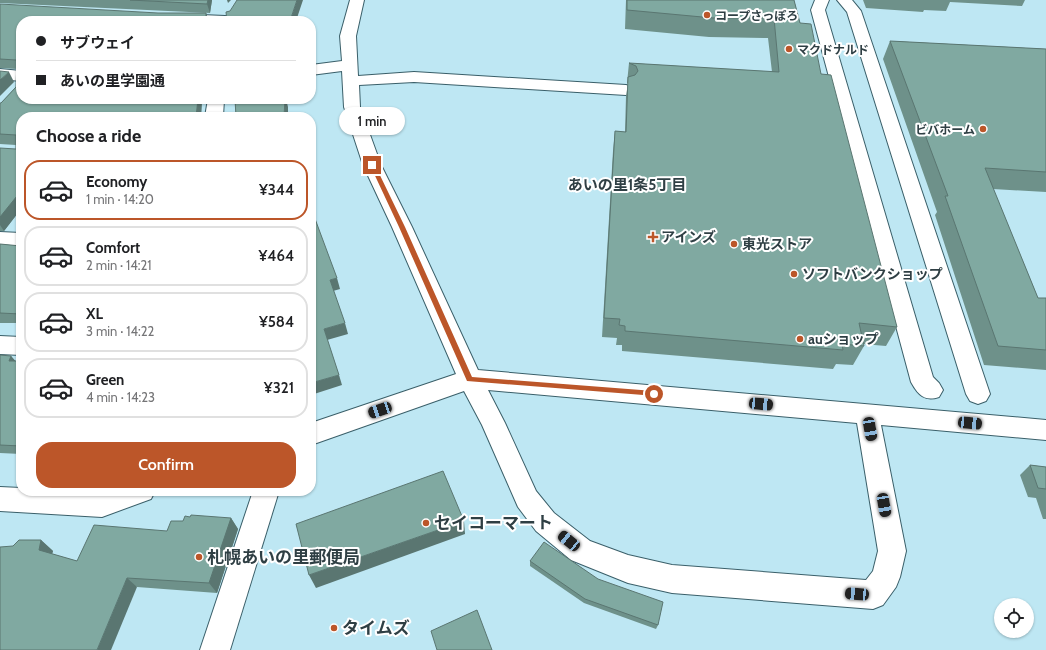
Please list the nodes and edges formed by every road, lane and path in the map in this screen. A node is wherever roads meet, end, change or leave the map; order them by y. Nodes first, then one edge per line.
1 (357, 0) edge
2 (822, 0) edge
3 (844, 0) edge
4 (316, 70) edge
5 (350, 73) junction
6 (0, 74) edge
7 (16, 82) edge
8 (626, 90) edge
9 (0, 239) edge
10 (16, 240) edge
11 (0, 345) edge
12 (16, 346) edge
13 (470, 380) junction
14 (931, 390) dead end
15 (978, 394) dead end
16 (867, 413) junction
17 (1046, 430) edge
18 (316, 432) edge
19 (128, 496) edge
20 (264, 496) edge
21 (0, 499) edge
22 (215, 650) edge

1 - 5 street
2 - 14 street
3 - 15 street
4 - 5 street
5 - 8 street
5 - 13 street
6 - 7 street
9 - 10 street
11 - 12 street
13 - 16 street
13 - 16 street
13 - 18 street
16 - 17 street
19 - 21 street
20 - 22 street

